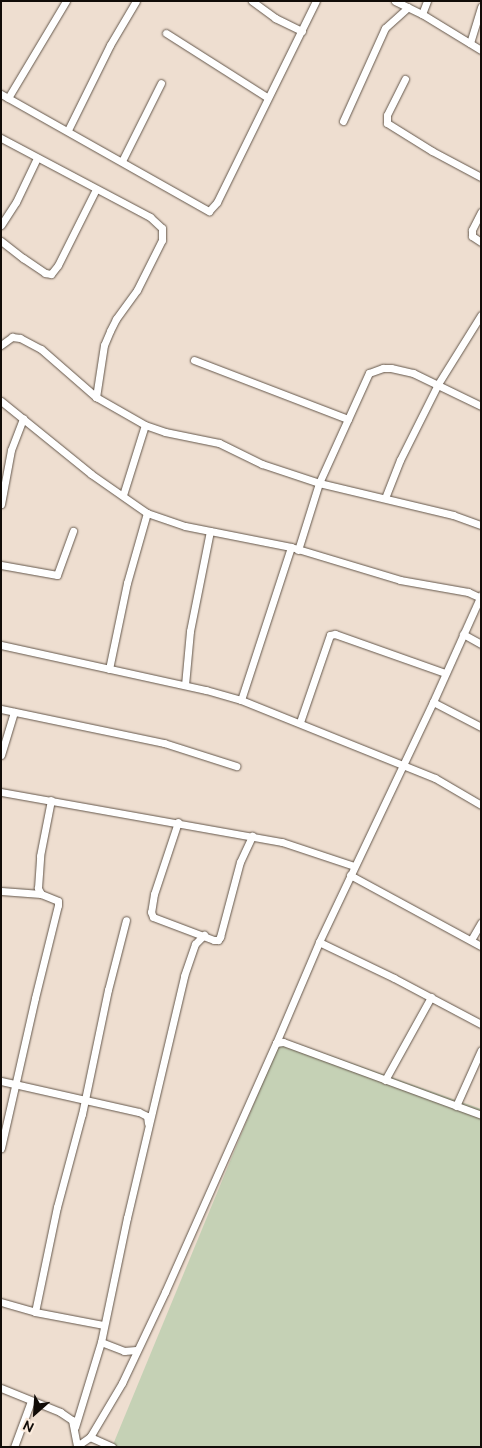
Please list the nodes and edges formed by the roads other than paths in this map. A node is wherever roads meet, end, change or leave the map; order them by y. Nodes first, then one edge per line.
1 (66, 1) edge
2 (136, 1) edge
3 (252, 1) edge
4 (316, 1) edge
5 (395, 1) edge
6 (427, 1) edge
7 (408, 7) junction
8 (481, 7) edge
9 (422, 14) junction
10 (302, 31) junction
11 (166, 33) dead end
12 (470, 43) junction
13 (481, 50) edge
14 (405, 79) dead end
15 (161, 83) dead end
16 (5, 96) edge
17 (267, 97) junction
18 (343, 121) dead end
19 (68, 130) junction
20 (1, 138) edge
21 (37, 158) junction
22 (122, 161) junction
23 (481, 177) edge
24 (96, 189) junction
25 (481, 212) edge
26 (1, 225) edge
27 (1, 241) edge
28 (481, 242) edge
29 (481, 315) edge
30 (1, 345) edge
31 (194, 360) dead end
32 (438, 384) junction
33 (96, 397) junction
34 (1, 401) edge
35 (481, 406) edge
36 (23, 418) junction
37 (348, 419) junction
38 (145, 425) junction
39 (319, 483) junction
40 (3, 493) edge
41 (123, 495) junction
42 (385, 498) junction
43 (1, 504) edge
44 (148, 513) junction
45 (481, 525) edge
46 (73, 531) dead end
47 (210, 531) junction
48 (295, 548) junction
49 (1, 564) edge
50 (480, 597) edge
51 (462, 634) junction
52 (481, 644) edge
53 (1, 646) edge
54 (109, 669) junction
55 (445, 672) junction
56 (185, 685) junction
57 (240, 700) junction
58 (433, 702) junction
59 (1, 709) edge
60 (14, 712) junction
61 (300, 722) junction
62 (481, 727) edge
63 (1, 755) edge
64 (403, 764) junction
65 (236, 766) dead end
66 (1, 792) edge
67 (51, 800) junction
68 (481, 805) edge
69 (178, 822) junction
70 (252, 836) junction
71 (354, 866) junction
72 (350, 876) junction
73 (1, 891) edge
74 (41, 894) junction
75 (126, 920) dead end
76 (481, 923) edge
77 (204, 935) junction
78 (471, 940) junction
79 (319, 942) junction
80 (481, 946) edge
81 (431, 997) junction
82 (481, 1024) edge
83 (276, 1043) junction
84 (481, 1050) edge
85 (385, 1080) junction
86 (1, 1081) edge
87 (17, 1084) junction
88 (85, 1098) junction
89 (456, 1106) junction
90 (481, 1116) edge
91 (149, 1126) junction
92 (1, 1148) edge
93 (1, 1302) edge
94 (35, 1312) junction
95 (103, 1324) junction
96 (101, 1342) junction
97 (136, 1350) junction
98 (1, 1388) edge
99 (31, 1401) junction
100 (75, 1427) junction
101 (90, 1437) junction
102 (77, 1446) edge
103 (14, 1447) edge
104 (112, 1447) edge

1 - 16 street
2 - 19 street
3 - 10 street
4 - 10 street
5 - 7 street
6 - 9 street
7 - 9 street
7 - 18 street
8 - 12 street
9 - 12 street
10 - 17 street
11 - 17 street
12 - 13 street
14 - 23 street
15 - 22 street
16 - 19 street
17 - 22 street
19 - 22 street
20 - 21 street
21 - 24 street
21 - 26 street
24 - 27 street
24 - 33 street
25 - 28 street
29 - 32 street
30 - 33 street
31 - 37 street
32 - 35 street
32 - 37 street
32 - 42 street
33 - 38 street
34 - 36 street
36 - 40 street
36 - 41 street
37 - 39 street
38 - 39 street
38 - 41 street
39 - 42 street
39 - 48 street
40 - 43 street
41 - 44 street
42 - 45 street
44 - 47 street
44 - 54 street
46 - 49 street
47 - 48 street
47 - 56 street
48 - 50 street
48 - 57 street
50 - 51 street
51 - 52 street
51 - 55 street
53 - 54 street
54 - 56 street
55 - 58 street
55 - 61 street
56 - 57 street
57 - 61 street
58 - 62 street
58 - 64 street
59 - 60 street
60 - 63 street
60 - 65 street
61 - 64 street
64 - 68 street
64 - 71 street
66 - 67 street
67 - 69 street
67 - 74 street
69 - 70 street
69 - 77 street
70 - 71 street
70 - 77 street
71 - 72 street
72 - 78 street
72 - 79 street
73 - 74 street
74 - 87 street
75 - 88 street
76 - 78 street
77 - 91 street
78 - 80 street
79 - 81 street
79 - 83 street
81 - 82 street
81 - 85 street
83 - 85 street
83 - 97 street
84 - 89 street
85 - 89 street
86 - 87 street
87 - 88 street
87 - 92 street
88 - 91 street
88 - 94 street
89 - 90 street
91 - 95 street
93 - 94 street
94 - 95 street
95 - 96 street
96 - 97 street
96 - 100 street
97 - 101 street
98 - 99 street
99 - 100 street
99 - 103 street
100 - 102 street
101 - 102 street
101 - 104 street

